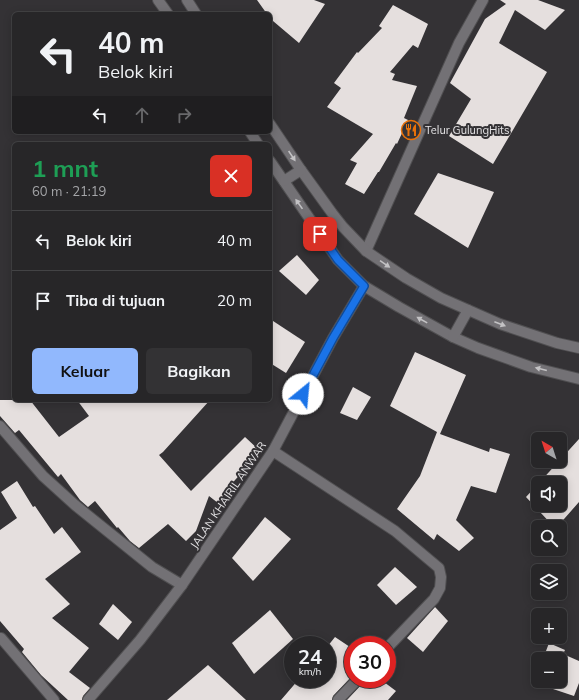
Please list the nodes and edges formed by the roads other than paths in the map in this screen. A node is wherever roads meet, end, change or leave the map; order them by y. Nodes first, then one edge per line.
1 (158, 0) edge
2 (187, 0) edge
3 (483, 0) edge
4 (167, 12) edge
5 (195, 12) edge
6 (272, 127) edge
7 (272, 164) edge
8 (301, 170) junction
9 (284, 181) junction
10 (366, 251) junction
11 (364, 286) junction
12 (468, 310) junction
13 (453, 337) junction
14 (579, 348) edge
15 (579, 379) edge
16 (0, 426) edge
17 (273, 451) junction
18 (182, 584) junction
19 (1, 638) edge
20 (396, 639) edge
21 (349, 688) edge
22 (54, 700) edge
23 (88, 700) edge
24 (338, 700) edge

1 - 4 street
2 - 5 street
3 - 10 street
6 -> 8 street
7 - 9 street
8 - 9 street
8 - 10 street
11 -> 9 street
10 -> 12 street
13 -> 11 street
11 - 17 street, JALAN KHAIRIL ANWAR
12 - 13 street
12 -> 14 street
15 -> 13 street
16 - 18 street
17 - 18 street, JALAN KHAIRIL ANWAR
17 - 20 street
18 - 23 street, JALAN KHAIRIL ANWAR
19 - 22 street
21 - 24 street

